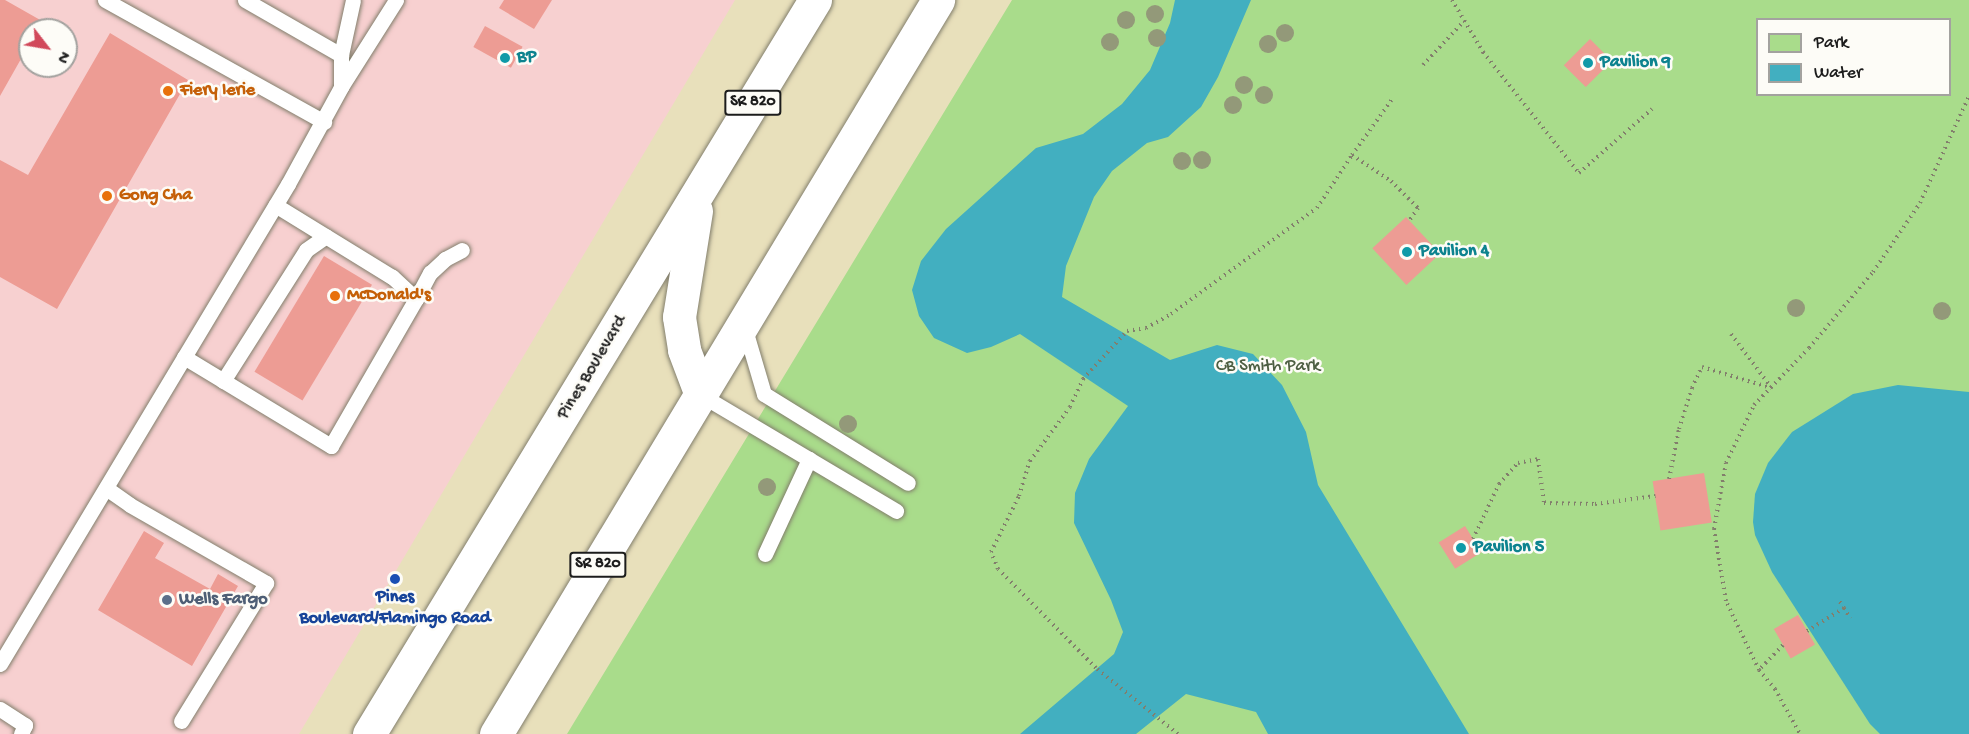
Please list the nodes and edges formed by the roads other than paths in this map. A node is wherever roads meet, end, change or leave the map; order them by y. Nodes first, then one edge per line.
1 (105, 0) edge
2 (245, 0) edge
3 (352, 0) edge
4 (396, 0) edge
5 (815, 0) edge
6 (938, 0) edge
7 (341, 55) junction
8 (341, 87) junction
9 (324, 122) junction
10 (700, 192) junction
11 (276, 204) junction
12 (326, 236) junction
13 (462, 250) dead end
14 (416, 299) junction
15 (744, 324) junction
16 (184, 357) junction
17 (223, 381) junction
18 (701, 395) junction
19 (809, 459) junction
20 (908, 483) dead end
21 (106, 488) junction
22 (896, 511) dead end
23 (765, 554) dead end
24 (0, 664) edge
25 (0, 709) edge
26 (181, 721) dead end
27 (21, 734) edge
28 (369, 734) edge
29 (496, 734) edge

1 - 9 lane
2 - 7 lane
3 - 7 lane
4 - 8 lane
5 - 10 highway, Pines Boulevard / SR 820
6 - 15 highway, SR 820
7 - 8 lane
8 - 9 lane
9 - 11 lane
10 - 18 highway
10 - 28 highway, Pines Boulevard / SR 820
11 - 12 lane
11 - 16 lane
12 - 14 lane
12 - 17 lane
13 - 14 lane
14 - 17 lane
15 - 18 highway, SR 820
15 - 20 lane
16 - 17 lane
16 - 21 lane
18 - 19 lane
18 - 29 highway, SR 820
19 - 22 lane
19 - 23 lane
21 - 24 lane
21 - 26 lane
25 - 27 lane

